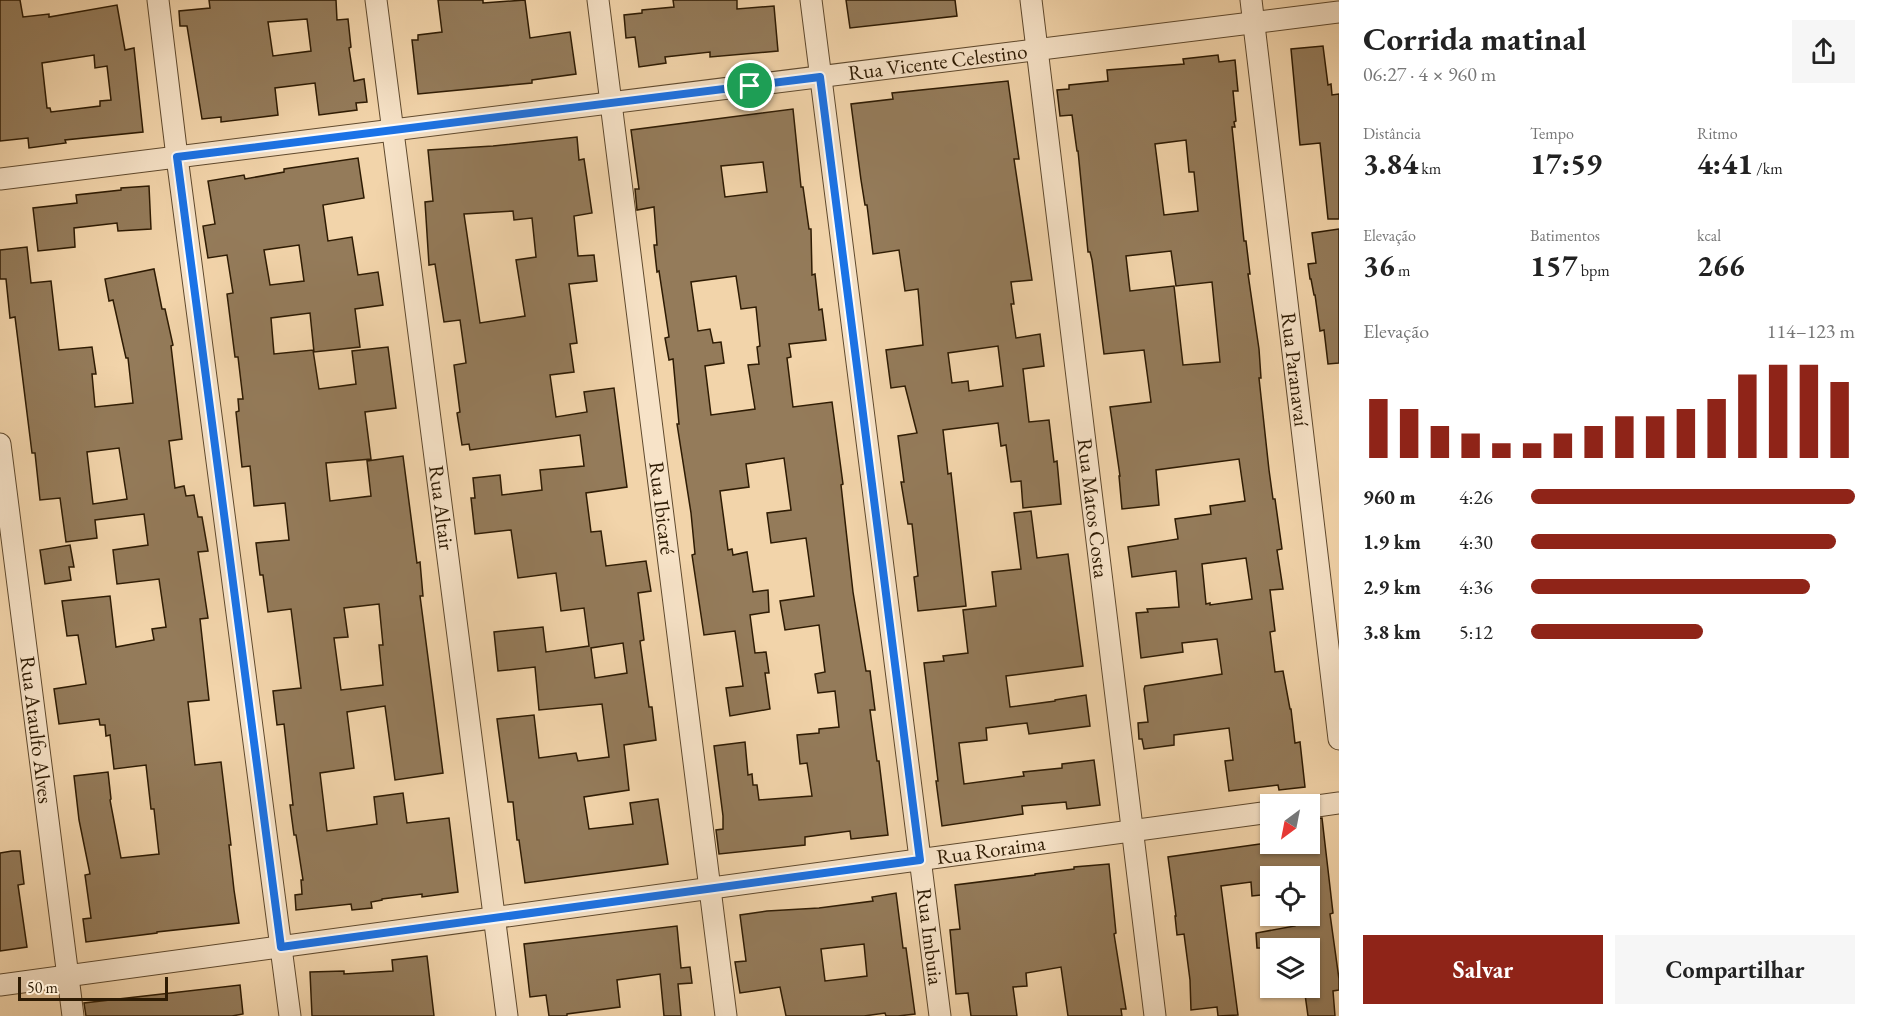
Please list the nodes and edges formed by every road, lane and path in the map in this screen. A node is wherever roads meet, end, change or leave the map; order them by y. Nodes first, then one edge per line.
1 (158, 0) edge
2 (376, 0) edge
3 (598, 0) edge
4 (811, 0) edge
5 (1031, 0) edge
6 (1251, 0) edge
7 (1339, 12) edge
8 (1254, 23) junction
9 (1037, 50) junction
10 (820, 77) junction
11 (611, 103) junction
12 (393, 130) junction
13 (177, 157) junction
14 (0, 179) edge
15 (0, 444) edge
16 (1339, 739) edge
17 (1339, 803) edge
18 (1320, 806) edge
19 (1260, 813) edge
20 (1132, 831) junction
21 (920, 860) junction
22 (710, 889) junction
23 (494, 918) junction
24 (281, 947) junction
25 (68, 976) junction
26 (0, 985) edge
27 (73, 1016) edge
28 (290, 1016) edge
29 (507, 1016) edge
30 (726, 1016) edge
31 (940, 1016) edge
32 (1155, 1016) edge

1 - 13 street
2 - 12 street, Rua Altair
3 - 11 street, Rua Ibicaré
4 - 10 street, Rua Imbuia
5 - 9 street, Rua Matos Costa
6 - 8 street, Rua Paranavaí
7 - 8 street, Rua Vicente Celestino
8 - 9 street, Rua Vicente Celestino
8 - 16 street, Rua Paranavaí
9 - 10 street, Rua Vicente Celestino
9 - 20 street, Rua Matos Costa
10 - 11 street, Rua Vicente Celestino
10 - 21 street, Rua Imbuia
11 - 12 street, Rua Vicente Celestino
11 - 22 street, Rua Ibicaré
12 - 13 street, Rua Vicente Celestino
12 - 23 street, Rua Altair
13 - 14 street, Rua Vicente Celestino
13 - 24 street
15 - 25 street, Rua Ataulfo Alves
17 - 18 street
19 - 20 street, Rua Roraima
20 - 21 street, Rua Roraima
20 - 32 street, Rua Matos Costa
21 - 22 street, Rua Roraima
21 - 31 street, Rua Imbuia
22 - 23 street, Rua Roraima
22 - 30 street, Rua Ibicaré
23 - 24 street, Rua Roraima
23 - 29 street, Rua Altair
24 - 25 street, Rua Roraima
24 - 28 street
25 - 26 street, Rua Roraima
25 - 27 street, Rua Ataulfo Alves

